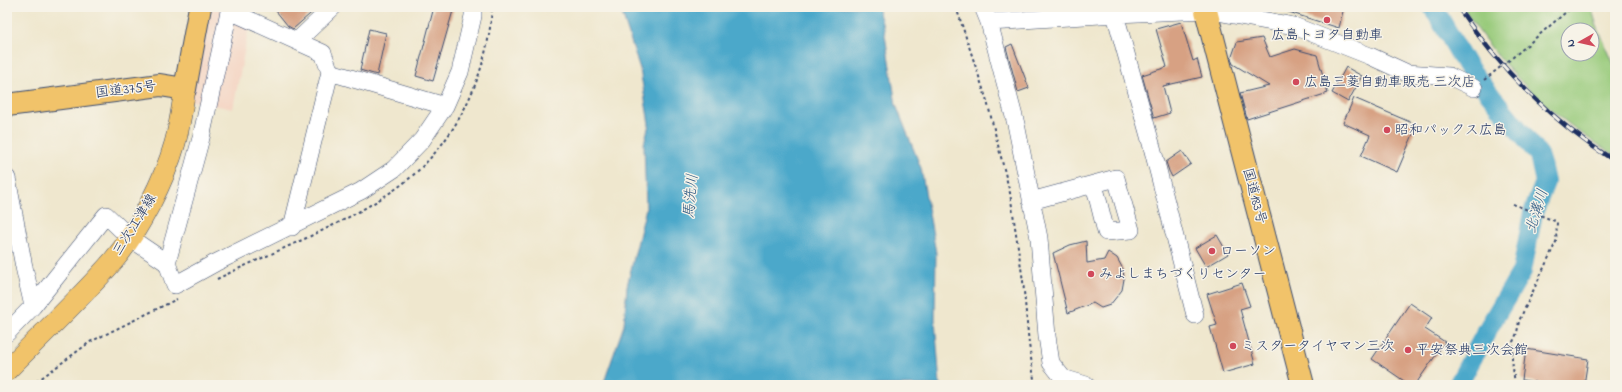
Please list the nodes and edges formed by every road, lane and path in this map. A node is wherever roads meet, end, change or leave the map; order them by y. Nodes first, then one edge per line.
1 (200, 7) edge
2 (333, 7) edge
3 (473, 7) edge
4 (956, 7) edge
5 (1572, 7) edge
6 (230, 9) edge
7 (1206, 9) edge
8 (1114, 10) edge
9 (986, 15) edge
10 (297, 41) junction
11 (330, 72) junction
12 (1474, 88) joint
13 (185, 89) junction
14 (7, 105) edge
15 (445, 106) junction
16 (7, 178) edge
17 (1094, 184) dead end
18 (1031, 201) junction
19 (1514, 204) dead end
20 (292, 226) junction
21 (130, 238) junction
22 (167, 263) junction
23 (33, 306) junction
24 (1195, 315) dead end
25 (7, 333) edge
26 (7, 370) edge
27 (1038, 385) edge
28 (1086, 385) edge
29 (1303, 385) edge
30 (1515, 385) edge

1 - 13 highway
2 - 10 street
3 - 15 street
4 - 27 path
5 - 12 path
6 - 10 street
6 - 22 street
7 - 8 street
7 - 12 street
7 - 29 highway, 国道183号
8 - 9 street
8 - 24 street
9 - 18 street
10 - 11 street
11 - 15 street
11 - 20 street
13 - 14 highway, 国道375号
13 - 21 main road, 三次江津線
15 - 20 street
16 - 23 street
17 - 18 street
18 - 28 street
19 - 30 path
20 - 22 street
21 - 22 street
21 - 23 street
21 - 26 main road, 三次江津線
23 - 25 street

